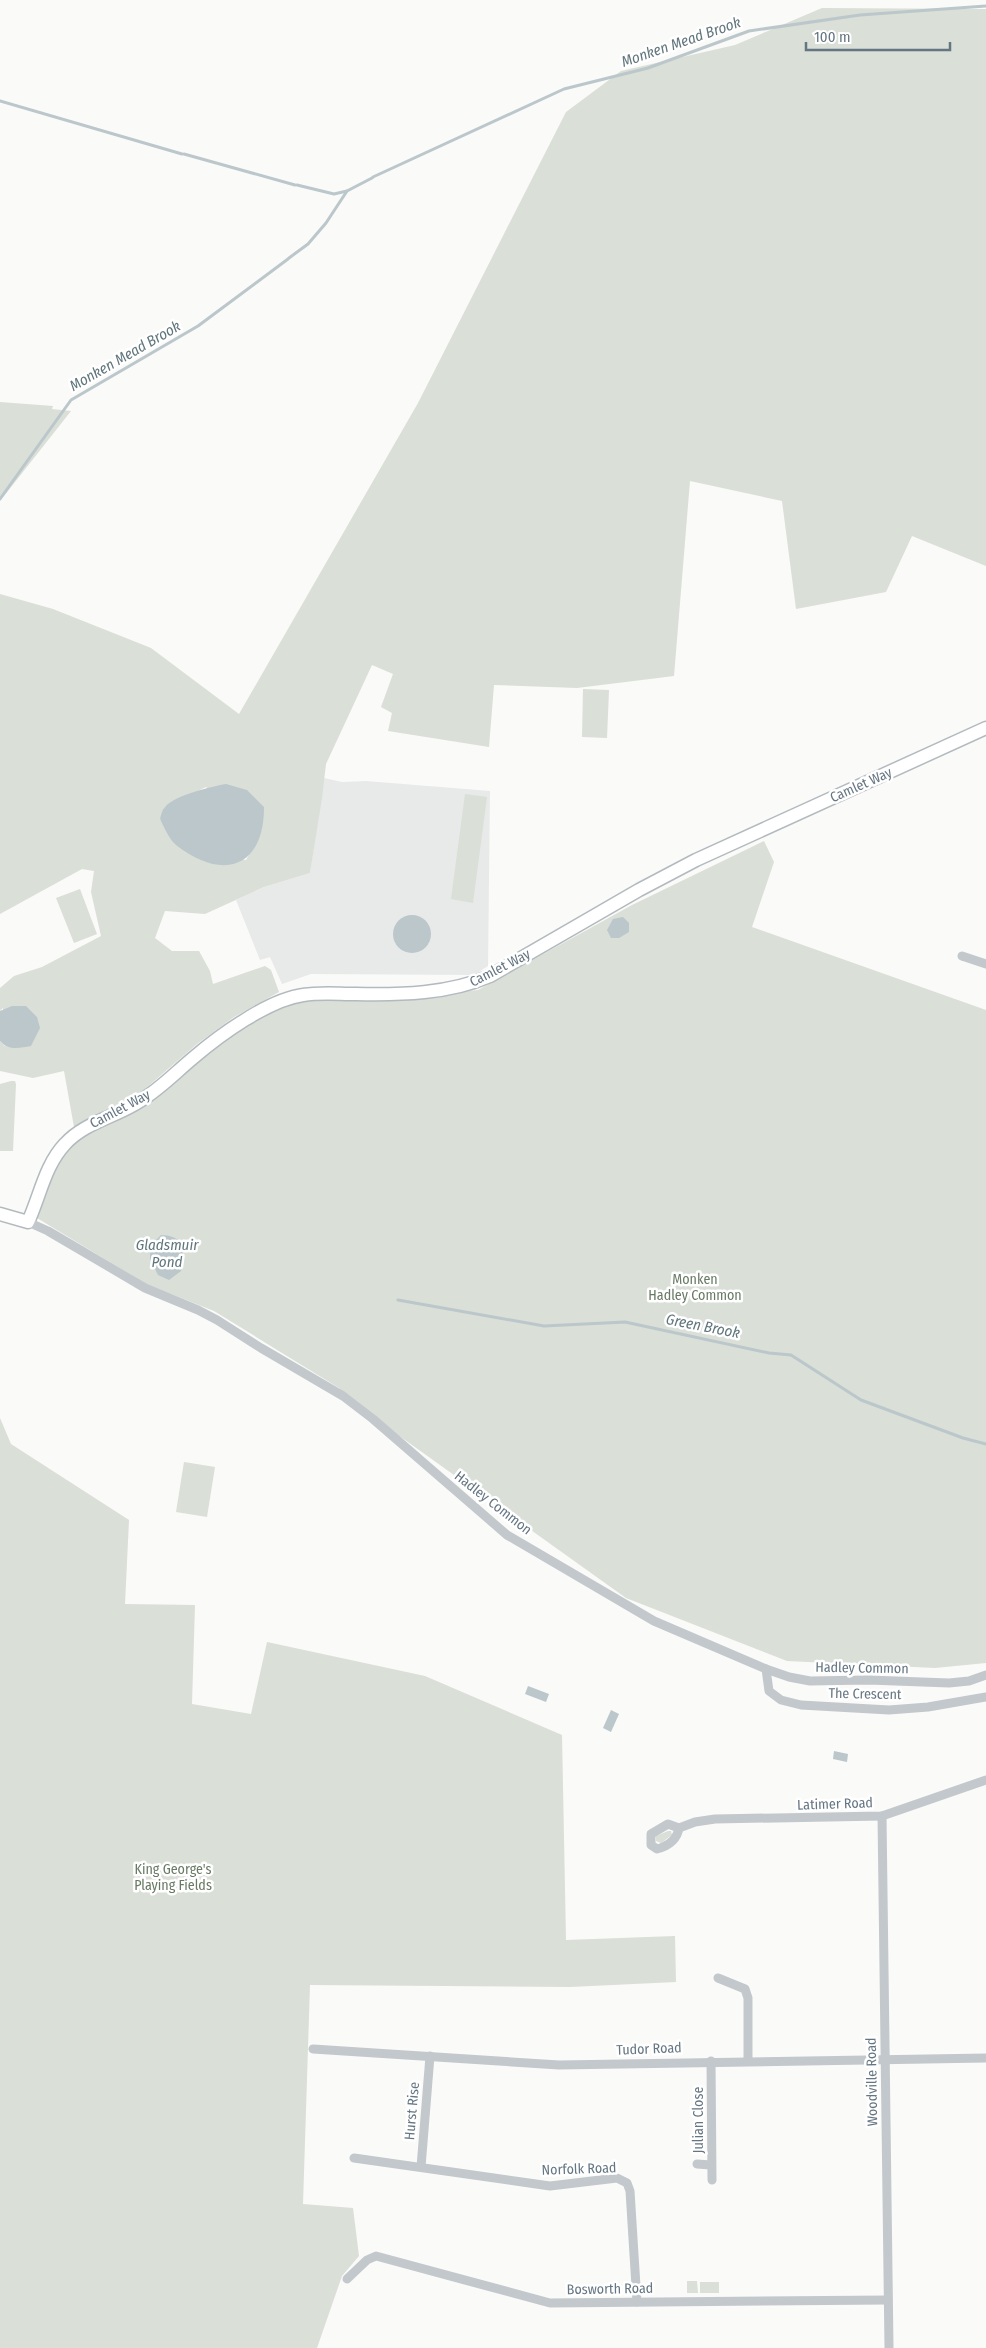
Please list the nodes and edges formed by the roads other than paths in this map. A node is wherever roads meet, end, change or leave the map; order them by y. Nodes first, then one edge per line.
1 (985, 731) edge
2 (962, 956) dead end
3 (986, 964) edge
4 (0, 1214) edge
5 (28, 1222) junction
6 (766, 1669) junction
7 (986, 1675) edge
8 (986, 1697) edge
9 (986, 1780) edge
10 (882, 1816) junction
11 (679, 1828) dead end
12 (718, 1978) dead end
13 (753, 1983) dead end
14 (745, 1989) junction
15 (313, 2049) dead end
16 (430, 2056) junction
17 (986, 2058) edge
18 (886, 2059) junction
19 (712, 2061) junction
20 (748, 2061) junction
21 (354, 2158) dead end
22 (697, 2164) dead end
23 (711, 2165) junction
24 (421, 2167) junction
25 (712, 2180) dead end
26 (347, 2279) dead end
27 (888, 2300) junction
28 (637, 2302) junction
29 (889, 2348) edge

1 - 5 street, Camlet Way
2 - 3 street
4 - 5 street
5 - 6 street, Hadley Common
6 - 7 street, Hadley Common
6 - 8 street, The Crescent
9 - 10 street, Latimer Road
10 - 11 street, Latimer Road
10 - 18 street, Woodville Road
12 - 14 street
13 - 14 street
14 - 20 street
15 - 16 street, Tudor Road
16 - 19 street, Tudor Road
16 - 24 street, Hurst Rise
17 - 18 street, Tudor Road
18 - 20 street, Tudor Road
18 - 27 street, Woodville Road
19 - 20 street, Tudor Road
19 - 23 street, Julian Close
21 - 24 street, Norfolk Road
22 - 23 street
23 - 25 street, Julian Close
24 - 28 street, Norfolk Road
26 - 28 street, Bosworth Road
27 - 28 street, Bosworth Road
27 - 29 street, Woodville Road

